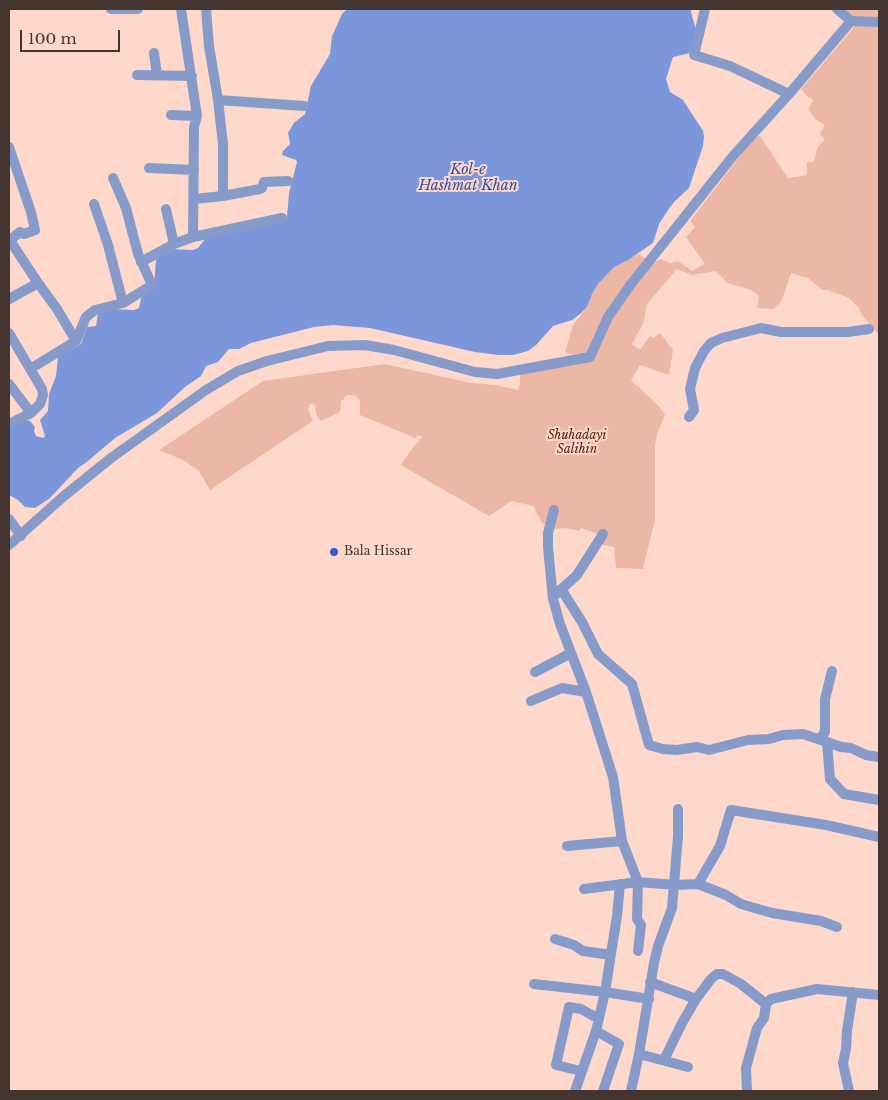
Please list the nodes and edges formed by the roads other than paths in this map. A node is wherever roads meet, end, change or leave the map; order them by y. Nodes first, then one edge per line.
1 (111, 9) edge
2 (128, 9) edge
3 (138, 9) edge
4 (181, 9) edge
5 (206, 9) edge
6 (705, 9) edge
7 (836, 9) edge
8 (851, 21) junction
9 (879, 22) edge
10 (154, 53) dead end
11 (137, 75) dead end
12 (157, 76) junction
13 (192, 76) junction
14 (789, 94) junction
15 (218, 100) junction
16 (304, 106) dead end
17 (171, 115) dead end
18 (197, 116) junction
19 (9, 147) edge
20 (149, 168) dead end
21 (194, 170) junction
22 (113, 178) dead end
23 (288, 181) dead end
24 (223, 196) junction
25 (194, 199) junction
26 (94, 204) dead end
27 (166, 209) dead end
28 (282, 218) dead end
29 (193, 237) junction
30 (9, 239) edge
31 (174, 244) junction
32 (13, 253) edge
33 (141, 262) junction
34 (38, 283) junction
35 (9, 300) edge
36 (123, 303) junction
37 (869, 329) dead end
38 (9, 333) edge
39 (76, 341) junction
40 (30, 369) junction
41 (9, 384) edge
42 (31, 412) junction
43 (689, 417) dead end
44 (9, 424) edge
45 (554, 510) dead end
46 (9, 519) edge
47 (603, 534) dead end
48 (21, 536) junction
49 (9, 545) edge
50 (557, 593) junction
51 (571, 653) junction
52 (832, 671) dead end
53 (535, 672) dead end
54 (586, 692) junction
55 (531, 701) dead end
56 (824, 740) junction
57 (879, 756) edge
58 (879, 800) edge
59 (678, 809) dead end
60 (879, 837) edge
61 (622, 841) junction
62 (567, 846) dead end
63 (638, 882) junction
64 (620, 884) junction
65 (698, 884) junction
66 (675, 885) junction
67 (584, 888) dead end
68 (836, 927) dead end
69 (555, 939) dead end
70 (638, 952) dead end
71 (611, 955) junction
72 (650, 982) junction
73 (534, 984) dead end
74 (605, 992) junction
75 (854, 992) junction
76 (879, 995) edge
77 (649, 999) junction
78 (696, 999) junction
79 (766, 1004) junction
80 (599, 1019) junction
81 (596, 1031) junction
82 (639, 1054) junction
83 (664, 1060) junction
84 (688, 1067) dead end
85 (581, 1072) junction
86 (575, 1091) edge
87 (603, 1091) edge
88 (631, 1091) edge
89 (747, 1091) edge
90 (848, 1091) edge

1 - 2 street
2 - 3 street
4 - 13 street
5 - 15 street
6 - 14 street
7 - 8 street
8 - 9 street
8 - 14 street
10 - 12 street
11 - 12 street
12 - 13 street
13 - 18 street
14 - 48 street
15 - 16 street
15 - 24 street
17 - 18 street
18 - 21 street
19 - 30 street
20 - 21 street
21 - 25 street
22 - 33 street
23 - 24 street
24 - 25 street
25 - 29 street
26 - 36 street
27 - 31 street
28 - 29 street
29 - 31 street
30 - 32 street
31 - 33 street
32 - 34 street
33 - 36 street
34 - 35 street
34 - 39 street
36 - 39 street
37 - 43 street
38 - 40 street
39 - 40 street
40 - 42 street
41 - 42 street
42 - 44 street
45 - 50 street
46 - 48 street
47 - 50 street
48 - 49 street
50 - 51 street
50 - 56 street
51 - 53 street
51 - 54 street
52 - 56 street
54 - 55 street
54 - 61 street
56 - 57 street
56 - 58 street
59 - 66 street
60 - 65 street
61 - 62 street
61 - 63 street
63 - 64 street
63 - 66 street
63 - 70 street
64 - 67 street
64 - 71 street
65 - 66 street
65 - 68 street
66 - 72 street
69 - 71 street
71 - 74 street
72 - 77 street
72 - 78 street
73 - 74 street
74 - 77 street
74 - 80 street
75 - 76 street
75 - 79 street
75 - 90 street
77 - 82 street
78 - 79 street
78 - 83 street
79 - 89 street
80 - 81 street
80 - 85 street
81 - 85 street
81 - 87 street
82 - 83 street
82 - 88 street
83 - 84 street
85 - 86 street

